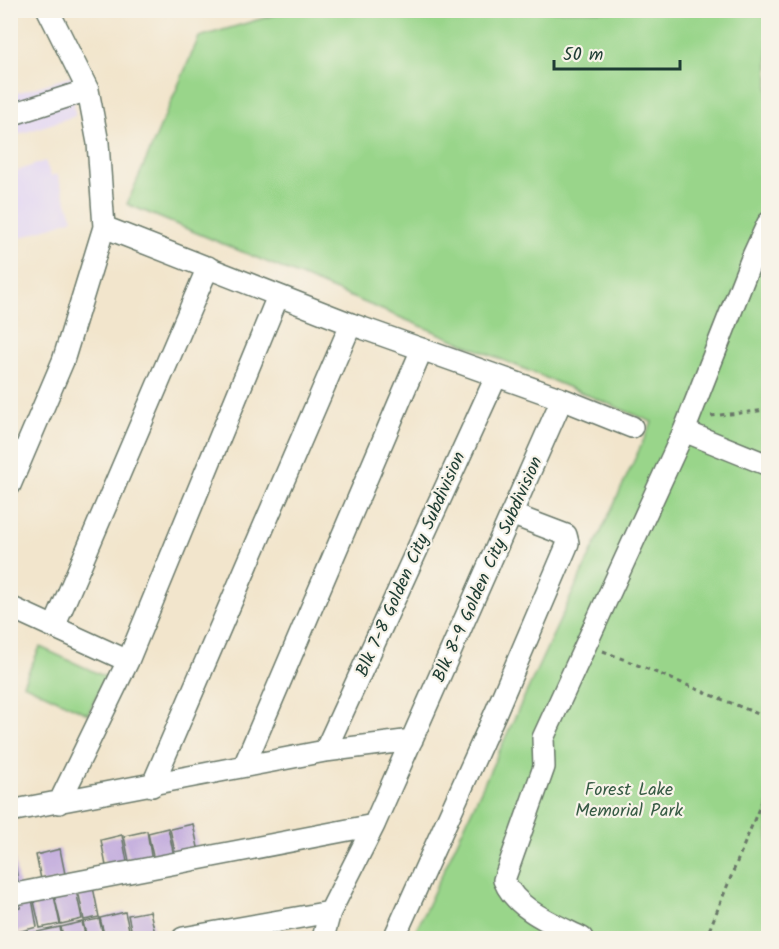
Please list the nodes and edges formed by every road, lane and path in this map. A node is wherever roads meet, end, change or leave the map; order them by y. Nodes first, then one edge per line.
1 (48, 10) edge
2 (88, 90) junction
3 (10, 115) edge
4 (768, 223) edge
5 (104, 227) junction
6 (760, 257) edge
7 (208, 267) junction
8 (278, 296) junction
9 (351, 324) junction
10 (422, 349) junction
11 (496, 377) junction
12 (562, 399) junction
13 (768, 410) edge
14 (687, 424) junction
15 (632, 427) dead end
16 (768, 465) edge
17 (13, 471) edge
18 (511, 514) junction
19 (10, 607) edge
20 (54, 627) junction
21 (585, 644) junction
22 (128, 661) junction
23 (768, 718) edge
24 (412, 740) junction
25 (325, 751) junction
26 (244, 766) junction
27 (152, 786) junction
28 (768, 786) edge
29 (59, 803) junction
30 (10, 812) edge
31 (374, 825) junction
32 (10, 895) edge
33 (330, 912) junction
34 (183, 939) edge
35 (323, 939) edge
36 (394, 939) edge
37 (582, 939) edge
38 (705, 939) edge

1 - 2 street
2 - 3 street
2 - 5 street
4 - 6 street
5 - 7 street
5 - 17 street
6 - 14 street
7 - 8 street
7 - 20 street
8 - 9 street
8 - 22 street
9 - 10 street
9 - 27 street
10 - 11 street
10 - 26 street
11 - 12 street
11 - 25 street, Blk 7-8 Golden City Subdivision
12 - 15 street
12 - 18 street, Blk 8-9 Golden City Subdivision
13 - 14 path
14 - 16 street
14 - 21 street
18 - 24 street, Blk 8-9 Golden City Subdivision
18 - 36 street
19 - 20 street
20 - 22 street
21 - 23 path
21 - 37 street
22 - 29 street
24 - 25 street
24 - 31 street, Blk 8-9 Golden City Subdivision
25 - 26 street
26 - 27 street
27 - 29 street
28 - 38 path
29 - 30 street
31 - 32 street
31 - 33 street, Blk 8-9 Golden City Subdivision
33 - 34 street
33 - 35 street, Blk 8-9 Golden City Subdivision

